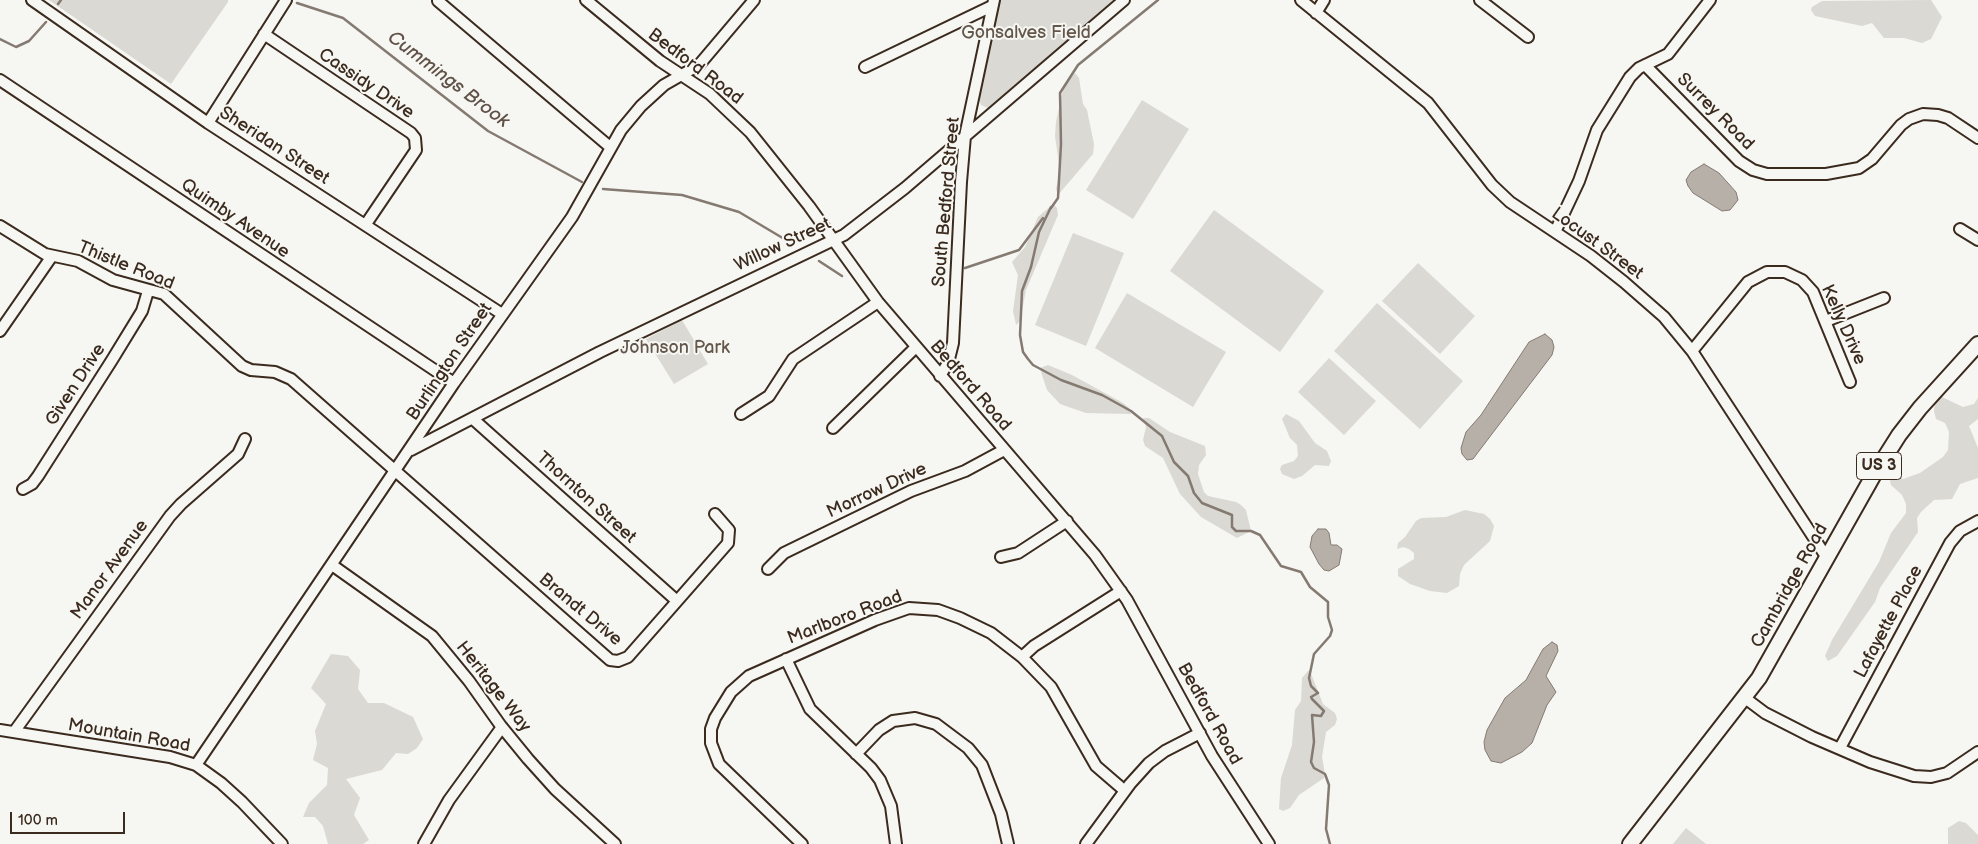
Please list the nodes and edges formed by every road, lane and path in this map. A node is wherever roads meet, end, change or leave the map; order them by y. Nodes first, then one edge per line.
1 (32, 0) edge
2 (286, 0) edge
3 (586, 0) edge
4 (754, 0) edge
5 (1124, 0) edge
6 (1301, 0) edge
7 (1324, 0) edge
8 (1480, 0) edge
9 (1710, 0) edge
10 (438, 1) edge
11 (993, 3) edge
12 (1316, 12) junction
13 (264, 34) junction
14 (1528, 37) dead end
15 (1645, 65) junction
16 (865, 67) dead end
17 (681, 75) junction
18 (0, 80) edge
19 (208, 123) junction
20 (965, 136) junction
21 (1978, 138) edge
22 (610, 147) junction
23 (366, 224) junction
24 (0, 226) edge
25 (1960, 229) dead end
26 (1555, 232) junction
27 (833, 240) junction
28 (1978, 240) edge
29 (52, 256) junction
30 (148, 291) junction
31 (1884, 298) dead end
32 (878, 302) junction
33 (502, 314) junction
34 (1826, 321) junction
35 (0, 331) edge
36 (1978, 344) edge
37 (916, 348) junction
38 (1692, 351) junction
39 (940, 376) junction
40 (1850, 382) dead end
41 (454, 383) junction
42 (741, 414) dead end
43 (473, 419) junction
44 (833, 428) dead end
45 (245, 439) dead end
46 (410, 450) junction
47 (1004, 450) junction
48 (397, 470) junction
49 (23, 489) dead end
50 (715, 514) dead end
51 (1067, 521) junction
52 (1978, 521) edge
53 (1001, 557) dead end
54 (1827, 558) junction
55 (332, 565) junction
56 (768, 569) dead end
57 (1121, 591) junction
58 (677, 601) junction
59 (1022, 657) junction
60 (786, 659) junction
61 (1745, 698) junction
62 (502, 727) junction
63 (0, 730) edge
64 (14, 732) junction
65 (1200, 733) junction
66 (1840, 748) junction
67 (1978, 752) edge
68 (856, 754) junction
69 (196, 765) junction
70 (1125, 791) junction
71 (282, 844) edge
72 (424, 844) edge
73 (615, 844) edge
74 (802, 844) edge
75 (896, 844) edge
76 (1008, 844) edge
77 (1086, 844) edge
78 (1269, 844) edge
79 (1630, 844) edge

1 - 19 street, Sheridan Street
2 - 13 street
3 - 17 street, Bedford Road
4 - 17 street, Burlington Street
5 - 20 street, Willow Street
6 - 12 street, Locust Street
7 - 12 street
8 - 14 street
9 - 15 street
10 - 22 street
11 - 16 street
11 - 20 street, South Bedford Street
12 - 26 street, Locust Street
13 - 19 street
13 - 23 street, Cassidy Drive
15 - 21 street, Surrey Road
15 - 26 street
17 - 22 street, Burlington Street
17 - 27 street, Bedford Road
18 - 41 street, Quimby Avenue
19 - 23 street, Sheridan Street
20 - 27 street, Willow Street
20 - 39 street, South Bedford Street
22 - 33 street, Burlington Street
23 - 33 street, Sheridan Street
24 - 29 street, Thistle Road
25 - 28 street
26 - 38 street, Locust Street
27 - 32 street, Bedford Road
27 - 43 street, Willow Street
29 - 30 street, Thistle Road
29 - 35 street
30 - 48 street, Thistle Road
30 - 49 street, Given Drive
31 - 34 street
32 - 37 street, Bedford Road
32 - 42 street
33 - 41 street, Burlington Street
34 - 38 street, Kelly Drive
34 - 40 street, Kelly Drive
36 - 54 highway, Cambridge Road / US 3
37 - 39 street, Bedford Road
37 - 44 street
38 - 54 street, Locust Street
39 - 47 street, Bedford Road
41 - 46 street, Burlington Street
43 - 46 street, Willow Street
43 - 58 street, Thornton Street
45 - 64 street, Manor Avenue
46 - 48 street, Burlington Street
47 - 51 street, Bedford Road
47 - 56 street, Morrow Drive
48 - 55 street, Burlington Street
48 - 58 street, Brandt Drive
50 - 58 street, Brandt Drive
51 - 53 street
51 - 57 street, Bedford Road
52 - 66 street, Lafayette Place
54 - 61 highway, Cambridge Road / US 3
55 - 62 street, Heritage Way
55 - 69 street, Burlington Street
57 - 59 street
57 - 65 street, Bedford Road
59 - 60 street, Marlboro Road
59 - 70 street, Marlboro Road
60 - 68 street
60 - 74 street, Marlboro Road
61 - 66 street
61 - 79 highway, Cambridge Road / US 3
62 - 72 street
62 - 73 street, Heritage Way
63 - 64 street, Mountain Road
64 - 69 street, Mountain Road
65 - 70 street
65 - 78 street, Bedford Road
66 - 67 street
68 - 75 street
68 - 76 street
69 - 71 street, Mountain Road
70 - 77 street

